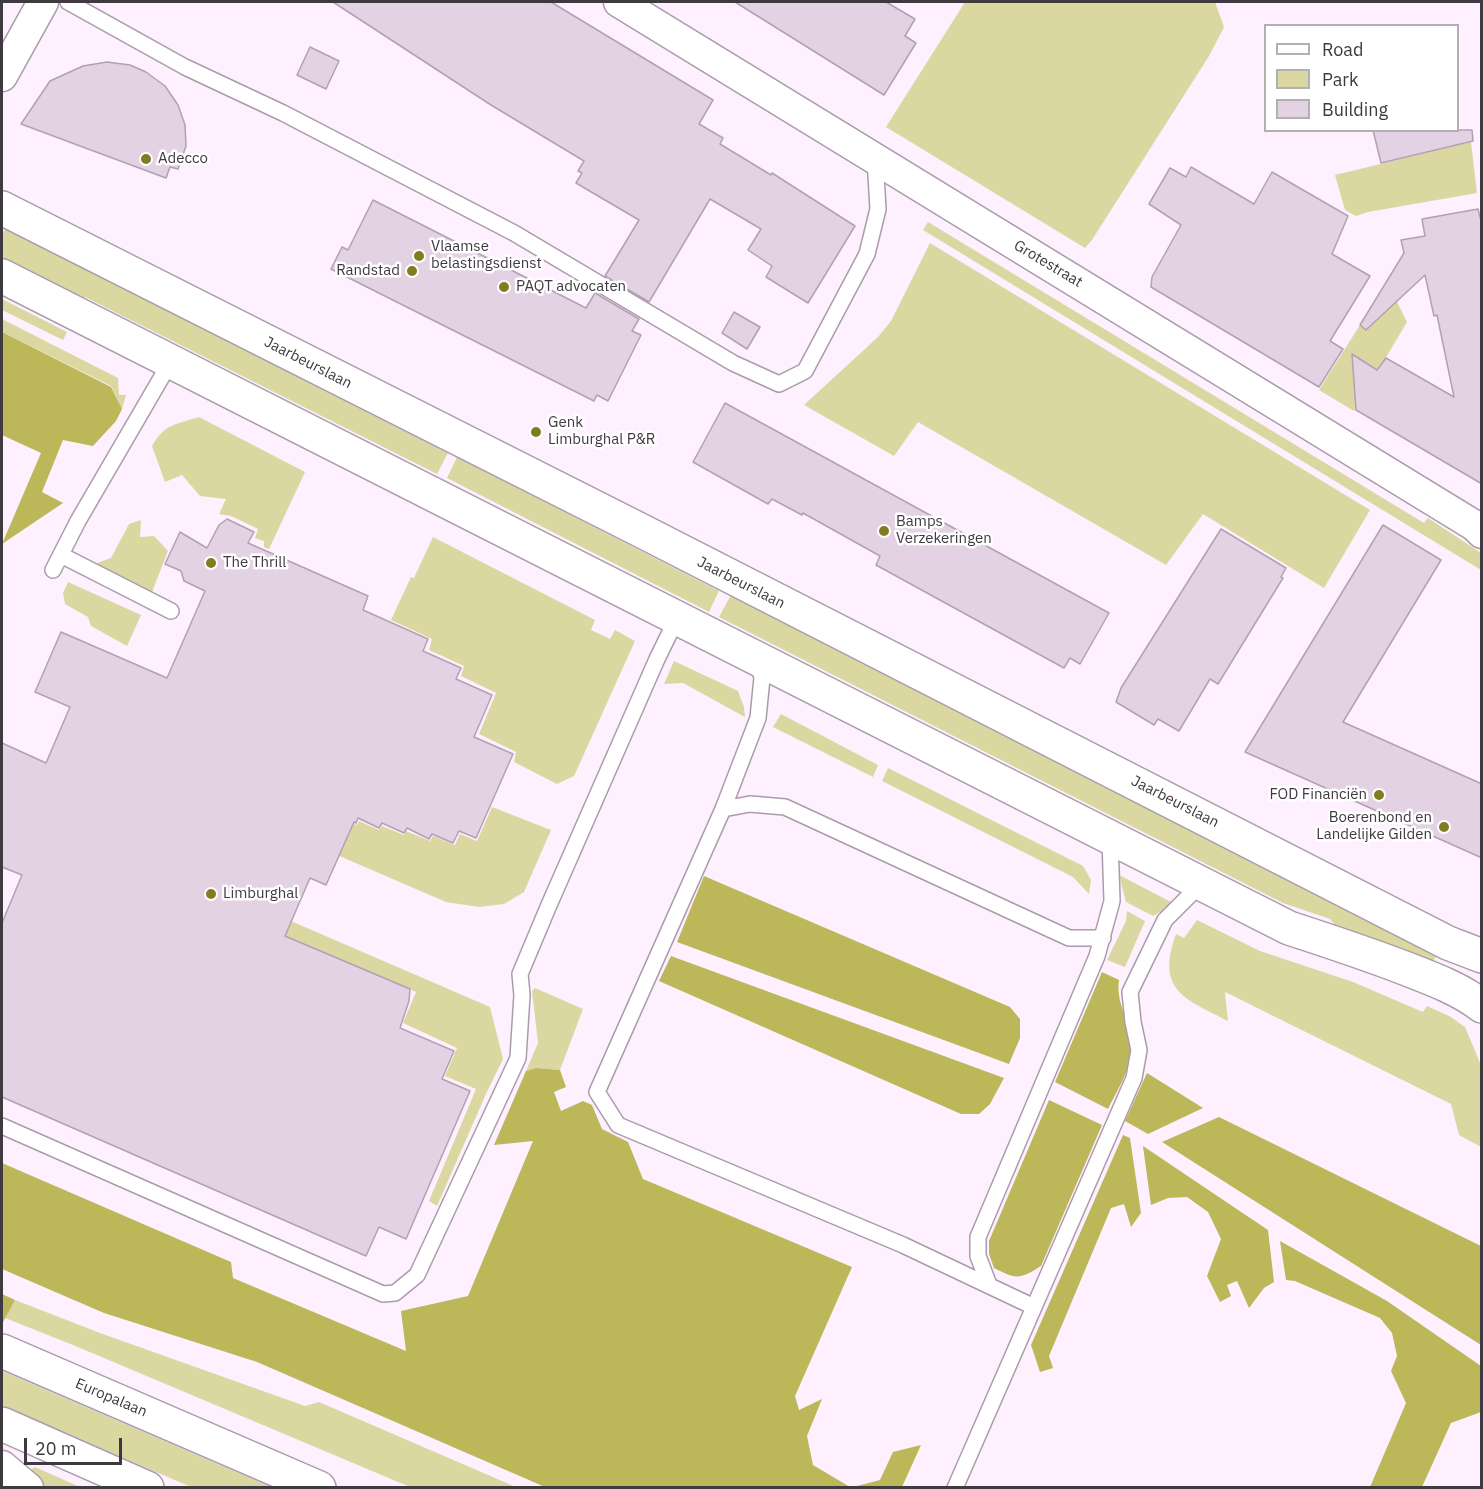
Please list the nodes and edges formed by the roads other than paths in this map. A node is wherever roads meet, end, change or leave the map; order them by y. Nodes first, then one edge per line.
1 (43, 2) edge
2 (68, 2) edge
3 (619, 2) edge
4 (2, 75) edge
5 (875, 158) junction
6 (2, 208) edge
7 (2, 276) edge
8 (171, 361) junction
9 (1480, 530) edge
10 (61, 555) junction
11 (53, 570) dead end
12 (171, 611) dead end
13 (677, 618) junction
14 (758, 659) junction
15 (723, 809) junction
16 (1110, 839) junction
17 (1201, 884) junction
18 (1103, 938) junction
19 (1482, 956) edge
20 (1482, 1006) edge
21 (2, 1126) edge
22 (989, 1285) junction
23 (1034, 1307) junction
24 (2, 1351) edge
25 (2, 1424) edge
26 (2, 1466) edge
27 (28, 1488) edge
28 (147, 1488) edge
29 (320, 1488) edge
30 (955, 1488) edge

1 - 4 street
2 - 5 lane
3 - 5 street, Grotestraat
5 - 9 street, Grotestraat
6 - 19 main road, Jaarbeurslaan
7 - 8 main road
8 - 10 lane
8 - 13 main road
10 - 11 lane
10 - 12 lane
13 - 14 main road
13 - 21 lane
14 - 15 lane
14 - 16 main road
15 - 18 lane
15 - 22 lane
16 - 17 main road
16 - 18 lane
17 - 20 main road
17 - 23 lane
18 - 22 lane
22 - 23 lane
23 - 30 lane
24 - 29 main road, Europalaan
25 - 28 main road
26 - 27 street

